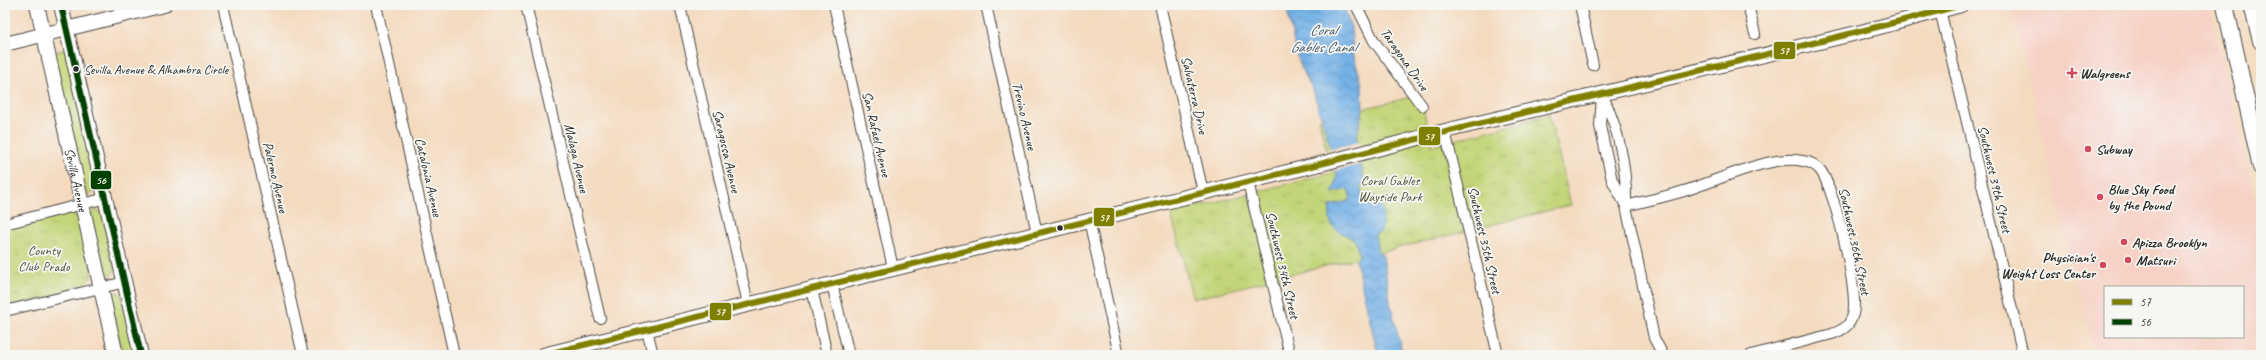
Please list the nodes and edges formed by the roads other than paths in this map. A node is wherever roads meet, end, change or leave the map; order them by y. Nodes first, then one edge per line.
1 (37, 5) edge
2 (61, 5) edge
3 (164, 5) edge
4 (223, 5) edge
5 (376, 5) edge
6 (526, 5) edge
7 (680, 5) edge
8 (834, 5) edge
9 (986, 5) edge
10 (1160, 5) edge
11 (1356, 5) edge
12 (1580, 5) edge
13 (1748, 5) edge
14 (1961, 5) edge
15 (2225, 5) edge
16 (2252, 5) edge
17 (1940, 10) junction
18 (67, 29) junction
19 (1755, 34) dead end
20 (44, 35) junction
21 (2261, 41) edge
22 (5, 44) edge
23 (1593, 65) dead end
24 (1602, 94) junction
25 (1422, 106) dead end
26 (1446, 131) junction
27 (2261, 167) edge
28 (1248, 182) junction
29 (1203, 192) junction
30 (106, 198) junction
31 (82, 204) junction
32 (1626, 206) junction
33 (1089, 220) junction
34 (5, 224) edge
35 (1037, 233) junction
36 (893, 268) junction
37 (125, 282) junction
38 (832, 284) junction
39 (101, 288) junction
40 (812, 289) junction
41 (748, 304) junction
42 (5, 311) edge
43 (600, 318) dead end
44 (647, 329) junction
45 (116, 355) edge
46 (141, 355) edge
47 (303, 355) edge
48 (454, 355) edge
49 (543, 355) edge
50 (653, 355) edge
51 (827, 355) edge
52 (849, 355) edge
53 (1119, 355) edge
54 (1290, 355) edge
55 (1498, 355) edge
56 (1663, 355) edge
57 (1751, 355) edge
58 (2023, 355) edge

1 - 20 main road, Sevilla Avenue
2 - 18 main road, Sevilla Avenue
3 - 18 main road
4 - 47 street, Palermo Avenue
5 - 48 street, Catalonia Avenue
6 - 43 street, Malaga Avenue
7 - 41 street, Saragossa Avenue
8 - 36 street, San Rafael Avenue
9 - 35 street, Trevino Avenue
10 - 29 street, Salvaterra Drive
11 - 25 street, Taragona Drive
12 - 23 street
13 - 19 street
14 - 17 main road
15 - 27 main road
16 - 21 main road
17 - 24 main road
17 - 58 street, Southwest 39th Street
18 - 20 main road
18 - 30 main road, Sevilla Avenue
20 - 22 main road
20 - 31 main road, Sevilla Avenue
24 - 26 main road
24 - 32 street
24 - 32 street
26 - 28 main road
26 - 55 street, Southwest 35th Street
28 - 29 main road
28 - 54 street, Southwest 34th Street
29 - 33 main road
30 - 31 street
30 - 37 main road, Sevilla Avenue
31 - 34 street
31 - 39 main road, Sevilla Avenue
32 - 56 street
32 - 57 street, Southwest 36th Street
33 - 35 main road
33 - 53 street
35 - 36 main road
36 - 38 main road
37 - 39 street
37 - 46 main road, Sevilla Avenue
38 - 40 main road
38 - 52 street
39 - 42 street
39 - 45 main road, Sevilla Avenue
40 - 41 main road
40 - 51 street
41 - 44 main road
44 - 49 main road
44 - 50 street

